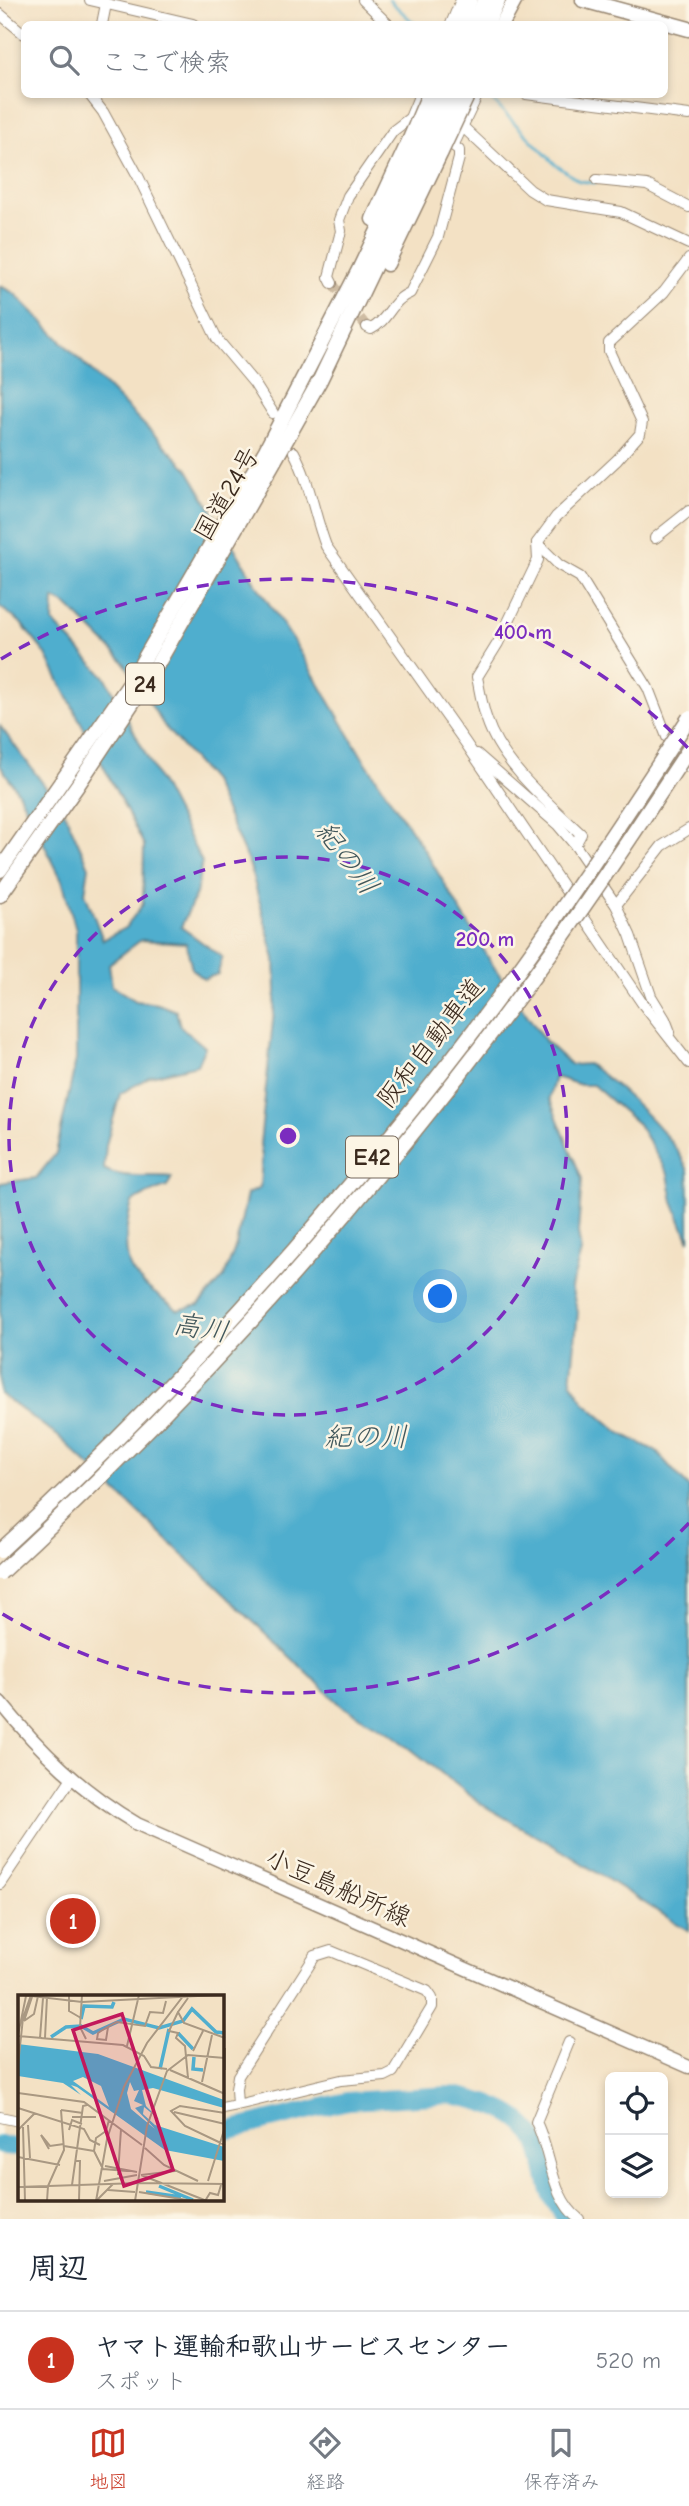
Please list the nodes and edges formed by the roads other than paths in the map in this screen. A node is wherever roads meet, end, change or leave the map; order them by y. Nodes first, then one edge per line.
1 (90, 0) edge
2 (363, 0) edge
3 (461, 0) edge
4 (470, 0) edge
5 (485, 0) edge
6 (498, 0) edge
7 (515, 0) edge
8 (583, 0) edge
9 (106, 4) junction
10 (0, 14) edge
11 (103, 21) edge
12 (180, 21) edge
13 (385, 21) edge
14 (452, 21) edge
15 (461, 21) edge
16 (475, 21) edge
17 (488, 21) edge
18 (504, 21) edge
19 (510, 21) edge
20 (660, 21) edge
21 (668, 23) edge
22 (689, 29) edge
23 (21, 32) edge
24 (92, 98) edge
25 (418, 98) edge
26 (429, 98) edge
27 (441, 98) edge
28 (453, 98) edge
29 (465, 98) edge
30 (476, 98) edge
31 (557, 98) edge
32 (689, 115) edge
33 (410, 118) junction
34 (463, 127) junction
35 (431, 145) junction
36 (597, 180) dead end
37 (689, 206) edge
38 (689, 244) edge
39 (689, 260) edge
40 (332, 283) dead end
41 (367, 327) dead end
42 (273, 413) dead end
43 (294, 452) dead end
44 (270, 457) junction
45 (689, 510) edge
46 (655, 538) dead end
47 (537, 544) junction
48 (689, 718) edge
49 (465, 742) junction
50 (689, 749) edge
51 (689, 767) edge
52 (689, 828) edge
53 (575, 845) junction
54 (0, 870) edge
55 (0, 895) edge
56 (616, 905) junction
57 (672, 1040) junction
58 (689, 1063) edge
59 (0, 1551) edge
60 (0, 1573) edge
61 (0, 1702) edge
62 (72, 1779) junction
63 (0, 1884) edge
64 (569, 2042) dead end
65 (689, 2067) edge
66 (237, 2105) junction
67 (224, 2108) edge
68 (0, 2117) edge
69 (18, 2121) edge
70 (579, 2219) edge

1 - 9 street
2 - 13 street
3 - 14 street
4 - 15 highway
5 - 16 highway
6 - 17 highway
7 - 18 highway
7 - 19 street
8 - 20 highway
9 - 11 street
9 - 12 street
10 - 23 street
21 - 22 highway
24 - 42 street
25 - 33 street
26 - 35 highway, bridge
27 - 35 highway, 国道24号 / 24, bridge
28 - 35 highway, 国道24号 / 24, bridge
29 - 35 highway, bridge
30 - 34 street
31 - 32 street
33 - 35 street
33 - 40 street
34 - 35 street
34 - 38 street
35 - 41 street
35 - 44 highway, 国道24号 / 24
35 - 44 highway, 国道24号 / 24
36 - 37 street
39 - 47 street
43 - 49 street
44 - 54 highway, 国道24号 / 24
44 - 55 highway, 国道24号 / 24
45 - 46 street
47 - 51 street
47 - 53 street
48 - 59 highway, 阪和自動車道 / E42, bridge
49 - 53 street
49 - 57 street
50 - 60 highway, 阪和自動車道 / E42, bridge
52 - 56 street
53 - 56 street
56 - 57 street
57 - 58 street
61 - 62 main road, 小豆島船所線
62 - 63 street
62 - 65 main road, 小豆島船所線
64 - 70 street
66 - 66 street
66 - 67 street
68 - 69 street

